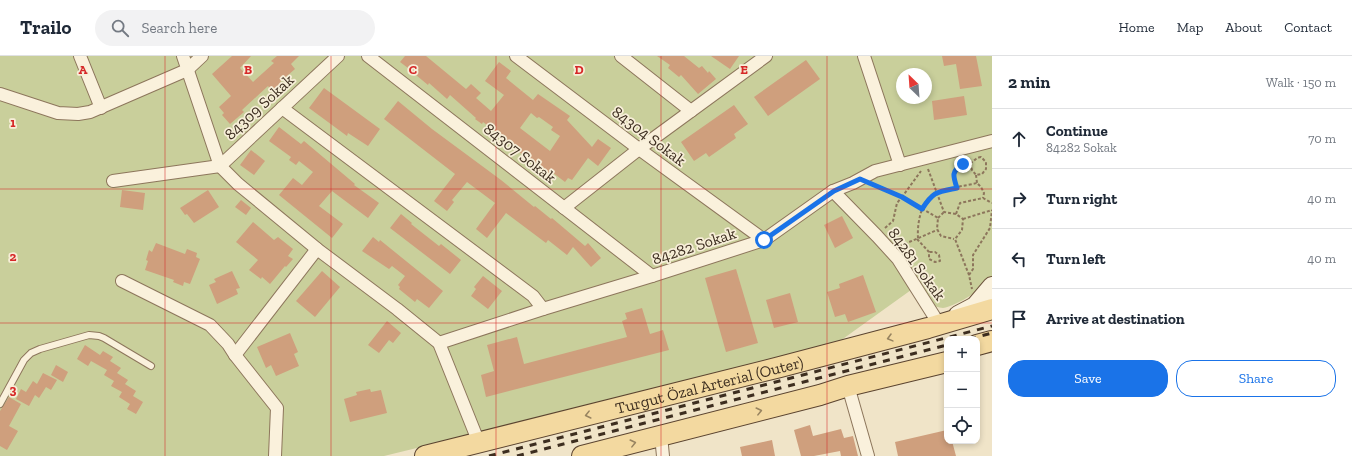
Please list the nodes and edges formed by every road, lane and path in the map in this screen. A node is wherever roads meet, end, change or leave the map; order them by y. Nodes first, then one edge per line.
1 (80, 56) edge
2 (183, 56) edge
3 (202, 56) edge
4 (338, 56) edge
5 (368, 56) edge
6 (516, 56) edge
7 (621, 56) edge
8 (766, 56) edge
9 (864, 56) edge
10 (187, 70) junction
11 (0, 94) edge
12 (101, 108) junction
13 (282, 108) junction
14 (691, 111) junction
15 (992, 141) edge
16 (639, 149) junction
17 (925, 161) junction
18 (970, 163) junction
19 (900, 165) junction
20 (220, 166) junction
21 (976, 175) junction
22 (860, 179) junction
23 (113, 181) dead end
24 (976, 183) junction
25 (957, 188) junction
26 (834, 191) junction
27 (937, 192) junction
28 (902, 197) junction
29 (983, 198) junction
30 (992, 203) edge
31 (564, 208) junction
32 (922, 209) junction
33 (992, 210) edge
34 (944, 212) junction
35 (956, 214) junction
36 (938, 218) junction
37 (963, 219) junction
38 (937, 230) junction
39 (877, 236) junction
40 (918, 238) junction
41 (955, 239) junction
42 (764, 240) junction
43 (317, 249) junction
44 (929, 252) junction
45 (898, 259) junction
46 (969, 275) junction
47 (652, 276) junction
48 (122, 281) dead end
49 (992, 286) edge
50 (972, 293) dead end
51 (992, 308) edge
52 (544, 309) junction
53 (992, 320) edge
54 (933, 326) junction
55 (992, 341) edge
56 (439, 343) junction
57 (980, 345) edge
58 (992, 351) edge
59 (980, 354) edge
60 (235, 355) junction
61 (944, 355) edge
62 (944, 363) edge
63 (151, 366) dead end
64 (892, 376) junction
65 (848, 386) junction
66 (0, 404) edge
67 (661, 436) junction
68 (480, 443) junction
69 (275, 456) edge
70 (425, 456) edge
71 (582, 456) edge
72 (664, 456) edge
73 (868, 456) edge

1 - 12 street
2 - 10 street
3 - 10 street
4 - 13 street, 84309 Sokak
5 - 31 street, 84307 Sokak
6 - 16 street, 84304 Sokak
7 - 14 street
8 - 14 street
9 - 19 street
10 - 12 street
10 - 20 street
11 - 12 street
13 - 20 street, 84309 Sokak
13 - 52 street
14 - 16 street
15 - 17 street, 84282 Sokak
16 - 31 street
16 - 42 street, 84304 Sokak
17 - 19 street, 84282 Sokak
17 - 27 path
17 - 28 path
18 - 21 path
18 - 21 path
18 - 25 path
19 - 22 street, 84282 Sokak
20 - 23 street
20 - 43 street
21 - 24 path
22 - 26 street, 84282 Sokak
22 - 28 path
24 - 25 path
24 - 29 path
25 - 27 path
26 - 39 street, 84281 Sokak
26 - 42 street, 84282 Sokak
27 - 32 path
27 - 34 path
28 - 32 path
28 - 39 path
29 - 30 path
29 - 35 path
31 - 47 street, 84307 Sokak
32 - 36 path
32 - 40 path
33 - 37 path
33 - 46 path
34 - 35 path
34 - 36 path
35 - 37 path
36 - 38 path
37 - 41 path
38 - 40 path
38 - 41 path
39 - 45 street, 84281 Sokak
40 - 44 path
40 - 45 path
41 - 46 path
42 - 47 street, 84282 Sokak
43 - 56 street
43 - 60 street
44 - 44 path
45 - 54 street, 84281 Sokak
46 - 50 path
47 - 52 street, 84282 Sokak
48 - 60 street
49 - 54 main road
51 - 54 main road, Turgut Özal Arterial (Outer)
52 - 56 street, 84282 Sokak
53 - 54 main road
54 -> 68 main road, Turgut Özal Arterial (Outer)
55 - 57 main road
56 - 68 street
58 - 59 main road
60 - 69 street
61 - 64 main road
62 - 64 main road
63 - 66 lane
64 - 65 main road
67 -> 65 main road
65 - 73 street
71 -> 67 main road
67 - 72 street
68 - 70 main road, Turgut Özal Arterial (Outer)

